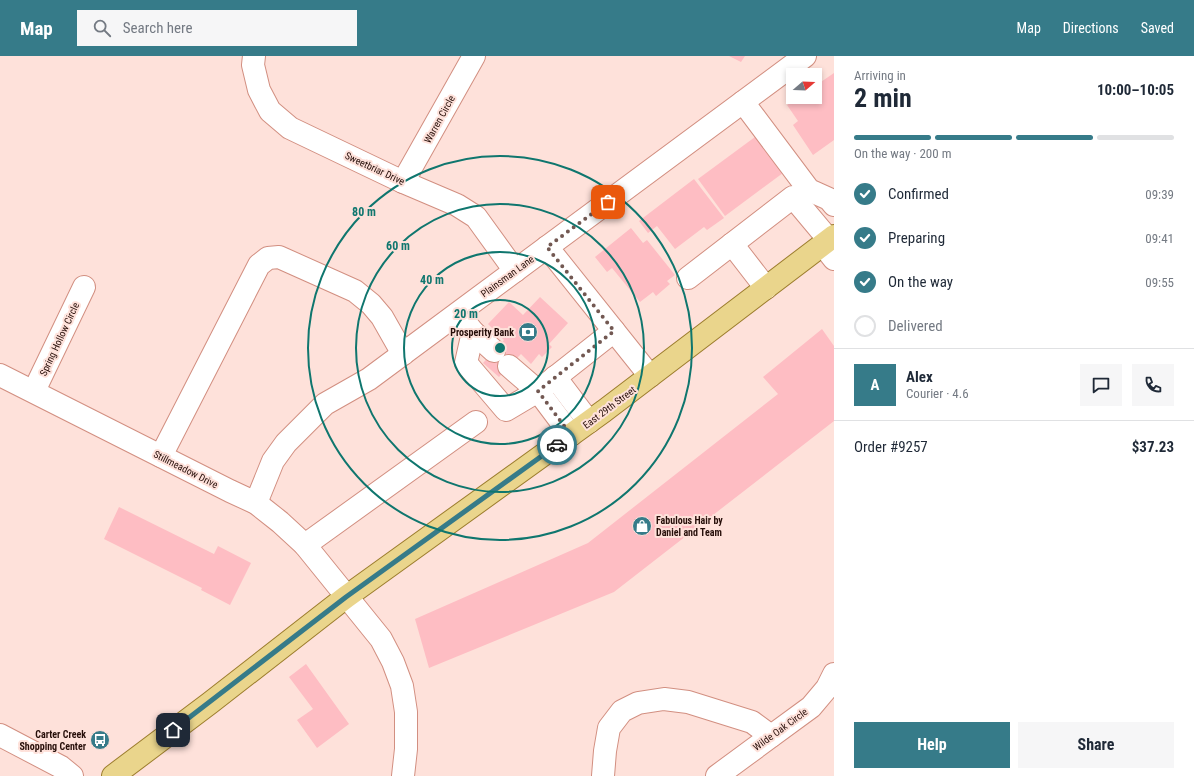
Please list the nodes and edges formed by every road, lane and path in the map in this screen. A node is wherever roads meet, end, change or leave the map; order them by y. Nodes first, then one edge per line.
1 (254, 56) edge
2 (474, 56) edge
3 (805, 56) edge
4 (743, 102) junction
5 (403, 182) junction
6 (834, 204) edge
7 (732, 244) junction
8 (830, 245) edge
9 (547, 247) junction
10 (515, 271) junction
11 (688, 278) dead end
12 (84, 287) dead end
13 (766, 288) junction
14 (457, 313) junction
15 (614, 331) junction
16 (474, 332) junction
17 (494, 351) dead end
18 (403, 354) junction
19 (510, 366) dead end
20 (0, 375) edge
21 (650, 376) junction
22 (555, 377) junction
23 (34, 391) junction
24 (538, 391) junction
25 (476, 422) dead end
26 (589, 422) junction
27 (571, 435) junction
28 (161, 456) junction
29 (256, 503) junction
30 (305, 544) junction
31 (346, 597) junction
32 (834, 674) edge
33 (0, 735) edge
34 (771, 736) junction
35 (72, 776) edge
36 (113, 776) edge
37 (403, 776) edge
38 (603, 776) edge
39 (717, 776) edge

1 - 5 street, Sweetbriar Drive
2 - 5 street, Warren Circle
3 - 4 street, Plainsman Lane
4 - 6 street
4 - 9 street, Plainsman Lane
5 - 10 street, Sweetbriar Drive
7 - 8 street
7 - 11 street
7 - 13 street
8 - 13 main road, East 29th Street
9 - 10 street, Plainsman Lane
9 - 15 street
10 - 14 street, Plainsman Lane
12 - 23 street, Spring Hollow Circle
13 - 21 main road, East 29th Street
14 - 16 street
14 - 18 street, Plainsman Lane
15 - 21 street
15 - 22 street
16 - 17 street
16 - 24 street
18 - 28 street
18 - 29 street, Plainsman Lane
19 - 24 street
20 - 23 street, Stillmeadow Drive
21 - 26 main road, East 29th Street
22 - 24 street
22 - 26 street
23 - 28 street, Stillmeadow Drive
24 - 27 street
25 - 30 street
26 - 27 main road, East 29th Street
27 - 31 main road, East 29th Street
28 - 29 street, Stillmeadow Drive
29 - 30 street, Stillmeadow Drive
30 - 31 street, Stillmeadow Drive
31 - 36 main road, East 29th Street
31 - 37 street, Stillmeadow Drive
32 - 34 street, Wilde Oak Circle
33 - 35 street
34 - 38 street
34 - 39 street, Wilde Oak Circle

